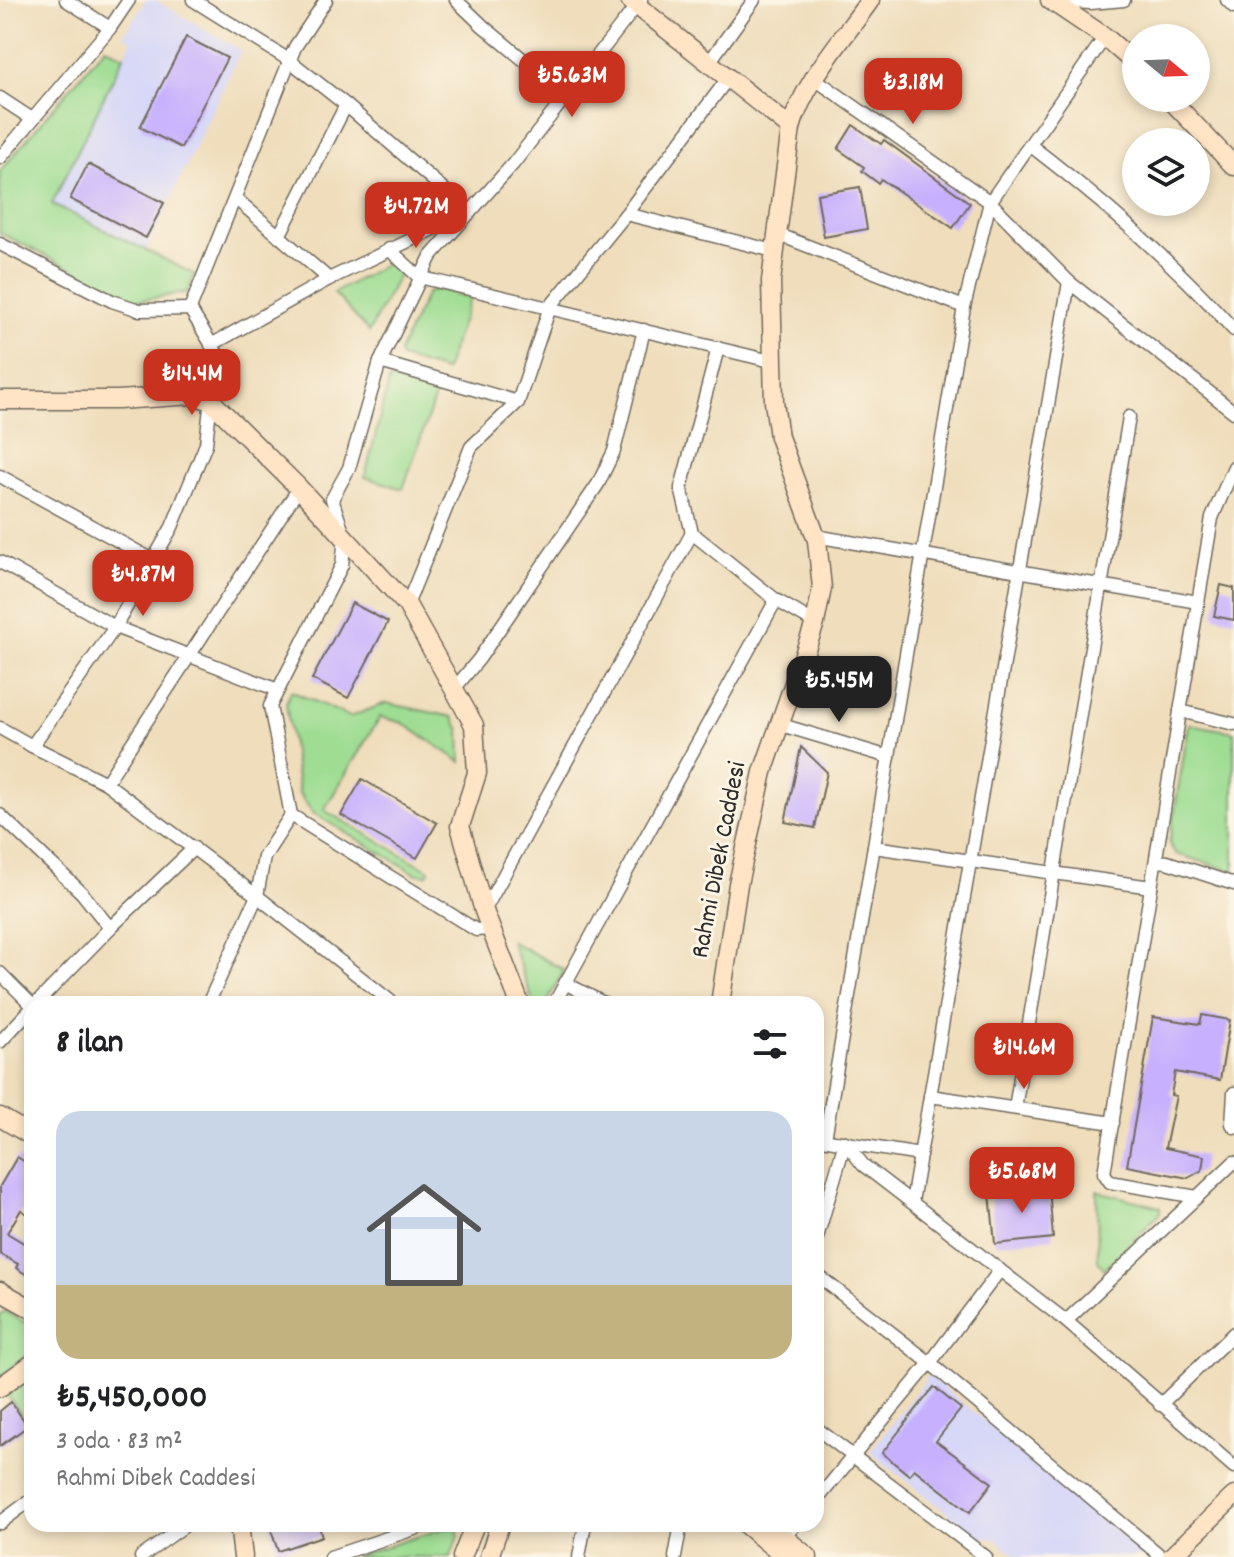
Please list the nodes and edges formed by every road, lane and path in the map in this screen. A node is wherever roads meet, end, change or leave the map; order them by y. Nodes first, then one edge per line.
1 (66, 0) edge
2 (129, 0) edge
3 (193, 0) edge
4 (326, 0) edge
5 (456, 0) edge
6 (754, 0) edge
7 (870, 0) edge
8 (1124, 0) edge
9 (1227, 0) edge
10 (1050, 1) edge
11 (636, 2) edge
12 (217, 6) edge
13 (1234, 7) edge
14 (110, 28) junction
15 (1105, 37) junction
16 (1122, 52) edge
17 (289, 60) junction
18 (710, 61) junction
19 (729, 77) junction
20 (815, 79) junction
21 (567, 96) junction
22 (0, 98) edge
23 (346, 105) junction
24 (1182, 112) edge
25 (32, 119) junction
26 (791, 128) junction
27 (1030, 145) junction
28 (0, 158) edge
29 (1234, 166) edge
30 (235, 198) junction
31 (990, 202) junction
32 (470, 212) junction
33 (626, 214) junction
34 (279, 236) junction
35 (775, 242) junction
36 (0, 244) edge
37 (389, 249) junction
38 (419, 277) junction
39 (329, 279) junction
40 (1069, 282) junction
41 (550, 307) junction
42 (964, 307) junction
43 (190, 309) junction
44 (644, 330) junction
45 (1234, 330) edge
46 (211, 345) junction
47 (718, 348) junction
48 (771, 361) junction
49 (380, 362) junction
50 (0, 400) edge
51 (211, 401) junction
52 (518, 402) junction
53 (1234, 412) edge
54 (1129, 417) dead end
55 (1234, 467) edge
56 (0, 476) edge
57 (299, 488) junction
58 (692, 533) junction
59 (815, 536) junction
60 (345, 538) junction
61 (923, 555) junction
62 (153, 560) junction
63 (0, 562) edge
64 (1020, 571) junction
65 (1102, 585) junction
66 (776, 600) junction
67 (1198, 602) junction
68 (407, 605) junction
69 (815, 623) junction
70 (115, 627) junction
71 (189, 656) junction
72 (454, 689) junction
73 (278, 690) junction
74 (1180, 711) junction
75 (778, 724) junction
76 (1234, 724) edge
77 (0, 728) edge
78 (32, 746) junction
79 (889, 757) junction
80 (106, 783) junction
81 (0, 815) edge
82 (291, 815) junction
83 (874, 847) junction
84 (194, 848) junction
85 (970, 861) junction
86 (1156, 861) junction
87 (1054, 873) junction
88 (1234, 884) edge
89 (1151, 887) junction
90 (257, 896) junction
91 (487, 920) junction
92 (110, 928) junction
93 (0, 973) edge
94 (565, 983) junction
95 (43, 996) edge
96 (212, 996) edge
97 (384, 996) edge
98 (517, 996) edge
99 (558, 996) edge
100 (590, 996) edge
101 (721, 996) edge
102 (24, 997) edge
103 (24, 1016) edge
104 (0, 1042) edge
105 (1234, 1093) edge
106 (930, 1096) junction
107 (1015, 1108) junction
108 (824, 1116) edge
109 (0, 1117) edge
110 (1113, 1123) junction
111 (1234, 1127) edge
112 (24, 1131) edge
113 (824, 1139) edge
114 (845, 1142) junction
115 (920, 1155) junction
116 (1234, 1162) edge
117 (1197, 1197) junction
118 (912, 1202) junction
119 (824, 1214) edge
120 (1000, 1270) junction
121 (824, 1280) edge
122 (0, 1291) edge
123 (24, 1304) edge
124 (1066, 1321) junction
125 (1234, 1333) edge
126 (930, 1363) junction
127 (24, 1370) edge
128 (0, 1387) edge
129 (1160, 1405) junction
130 (824, 1434) edge
131 (854, 1457) junction
132 (1234, 1467) edge
133 (824, 1492) edge
134 (1234, 1496) edge
135 (24, 1505) edge
136 (0, 1523) edge
137 (176, 1532) edge
138 (240, 1532) edge
139 (405, 1532) edge
140 (472, 1532) edge
141 (497, 1532) edge
142 (584, 1532) edge
143 (680, 1532) edge
144 (755, 1532) edge
145 (791, 1532) edge
146 (141, 1557) edge
147 (243, 1557) edge
148 (330, 1557) edge
149 (462, 1557) edge
150 (489, 1557) edge
151 (579, 1557) edge
152 (675, 1557) edge
153 (785, 1557) edge
154 (808, 1557) edge
155 (986, 1557) edge
156 (1162, 1557) edge
157 (1171, 1557) edge

1 - 14 street
2 - 14 street
3 - 12 street
4 - 17 street
5 - 21 street
6 - 18 street
7 - 20 street, Rahmi Dibek Caddesi
8 - 10 street
9 - 13 street
10 - 15 street
11 - 18 street
11 - 21 street
12 - 17 street
14 - 25 street
15 - 16 street
15 - 27 street
17 - 23 street
17 - 30 street
18 - 19 street
19 - 26 street
19 - 33 street
20 - 26 street, Rahmi Dibek Caddesi
20 - 31 street
21 - 32 street
22 - 25 street
23 - 32 street
23 - 34 street
24 - 29 street
25 - 28 street
26 - 35 street, Rahmi Dibek Caddesi
27 - 31 street
27 - 45 street
30 - 34 street
30 - 43 street
31 - 40 street
31 - 42 street
32 - 37 street
32 - 38 street
33 - 35 street
33 - 41 street
34 - 39 street
35 - 42 street
35 - 48 street, Rahmi Dibek Caddesi
36 - 43 street
37 - 38 street
37 - 39 street
38 - 41 street
38 - 49 street
39 - 46 street
40 - 53 street
40 - 64 street
41 - 44 street
41 - 52 street
42 - 61 street
43 - 46 street
44 - 47 street
44 - 72 street
46 - 51 street
47 - 48 street
47 - 58 street
48 - 59 street, Rahmi Dibek Caddesi
49 - 52 street
49 - 60 street
50 - 51 street
51 - 57 street
51 - 62 street
52 - 68 street
54 - 65 street
55 - 67 street
56 - 62 street
57 - 60 street
57 - 71 street
58 - 66 street
58 - 91 street
59 - 61 street
59 - 69 street, Rahmi Dibek Caddesi
60 - 68 street
60 - 73 street
61 - 64 street
61 - 79 street
62 - 70 street
63 - 70 street
64 - 65 street
64 - 85 street
65 - 67 street
65 - 87 street
66 - 69 street
66 - 94 street
67 - 74 street
68 - 72 street
69 - 75 street, Rahmi Dibek Caddesi
70 - 71 street
70 - 78 street
71 - 73 street
71 - 80 street
72 - 91 street
73 - 82 street
74 - 76 street
74 - 86 street
75 - 79 street
75 - 101 street, Rahmi Dibek Caddesi
77 - 78 street
78 - 80 street
79 - 83 street
80 - 84 street
81 - 92 street
82 - 90 street
82 - 91 street
83 - 85 street
83 - 108 street
84 - 90 street
84 - 92 street
85 - 87 street
85 - 106 street
86 - 88 street
86 - 89 street
87 - 89 street
87 - 107 street
89 - 110 street
90 - 96 street
90 - 97 street
91 - 98 street
92 - 95 street
93 - 102 street
94 - 99 street
94 - 100 street
103 - 104 street
105 - 111 street
106 - 107 street
106 - 115 street
107 - 110 street
109 - 112 street
110 - 117 street
113 - 114 street
114 - 115 street
114 - 118 street
114 - 119 street
115 - 118 street
116 - 117 street
117 - 124 street
118 - 120 street
120 - 124 street
120 - 126 street
121 - 126 street
122 - 123 street
124 - 129 street
125 - 129 street
126 - 131 street
126 - 156 street
127 - 128 street
129 - 132 street
130 - 131 street
131 - 133 street
131 - 155 street
134 - 157 street
135 - 136 street
137 - 146 street
138 - 147 street
139 - 148 street
140 - 149 street
141 - 150 street
142 - 151 street
143 - 152 street
144 - 153 street
145 - 154 street

